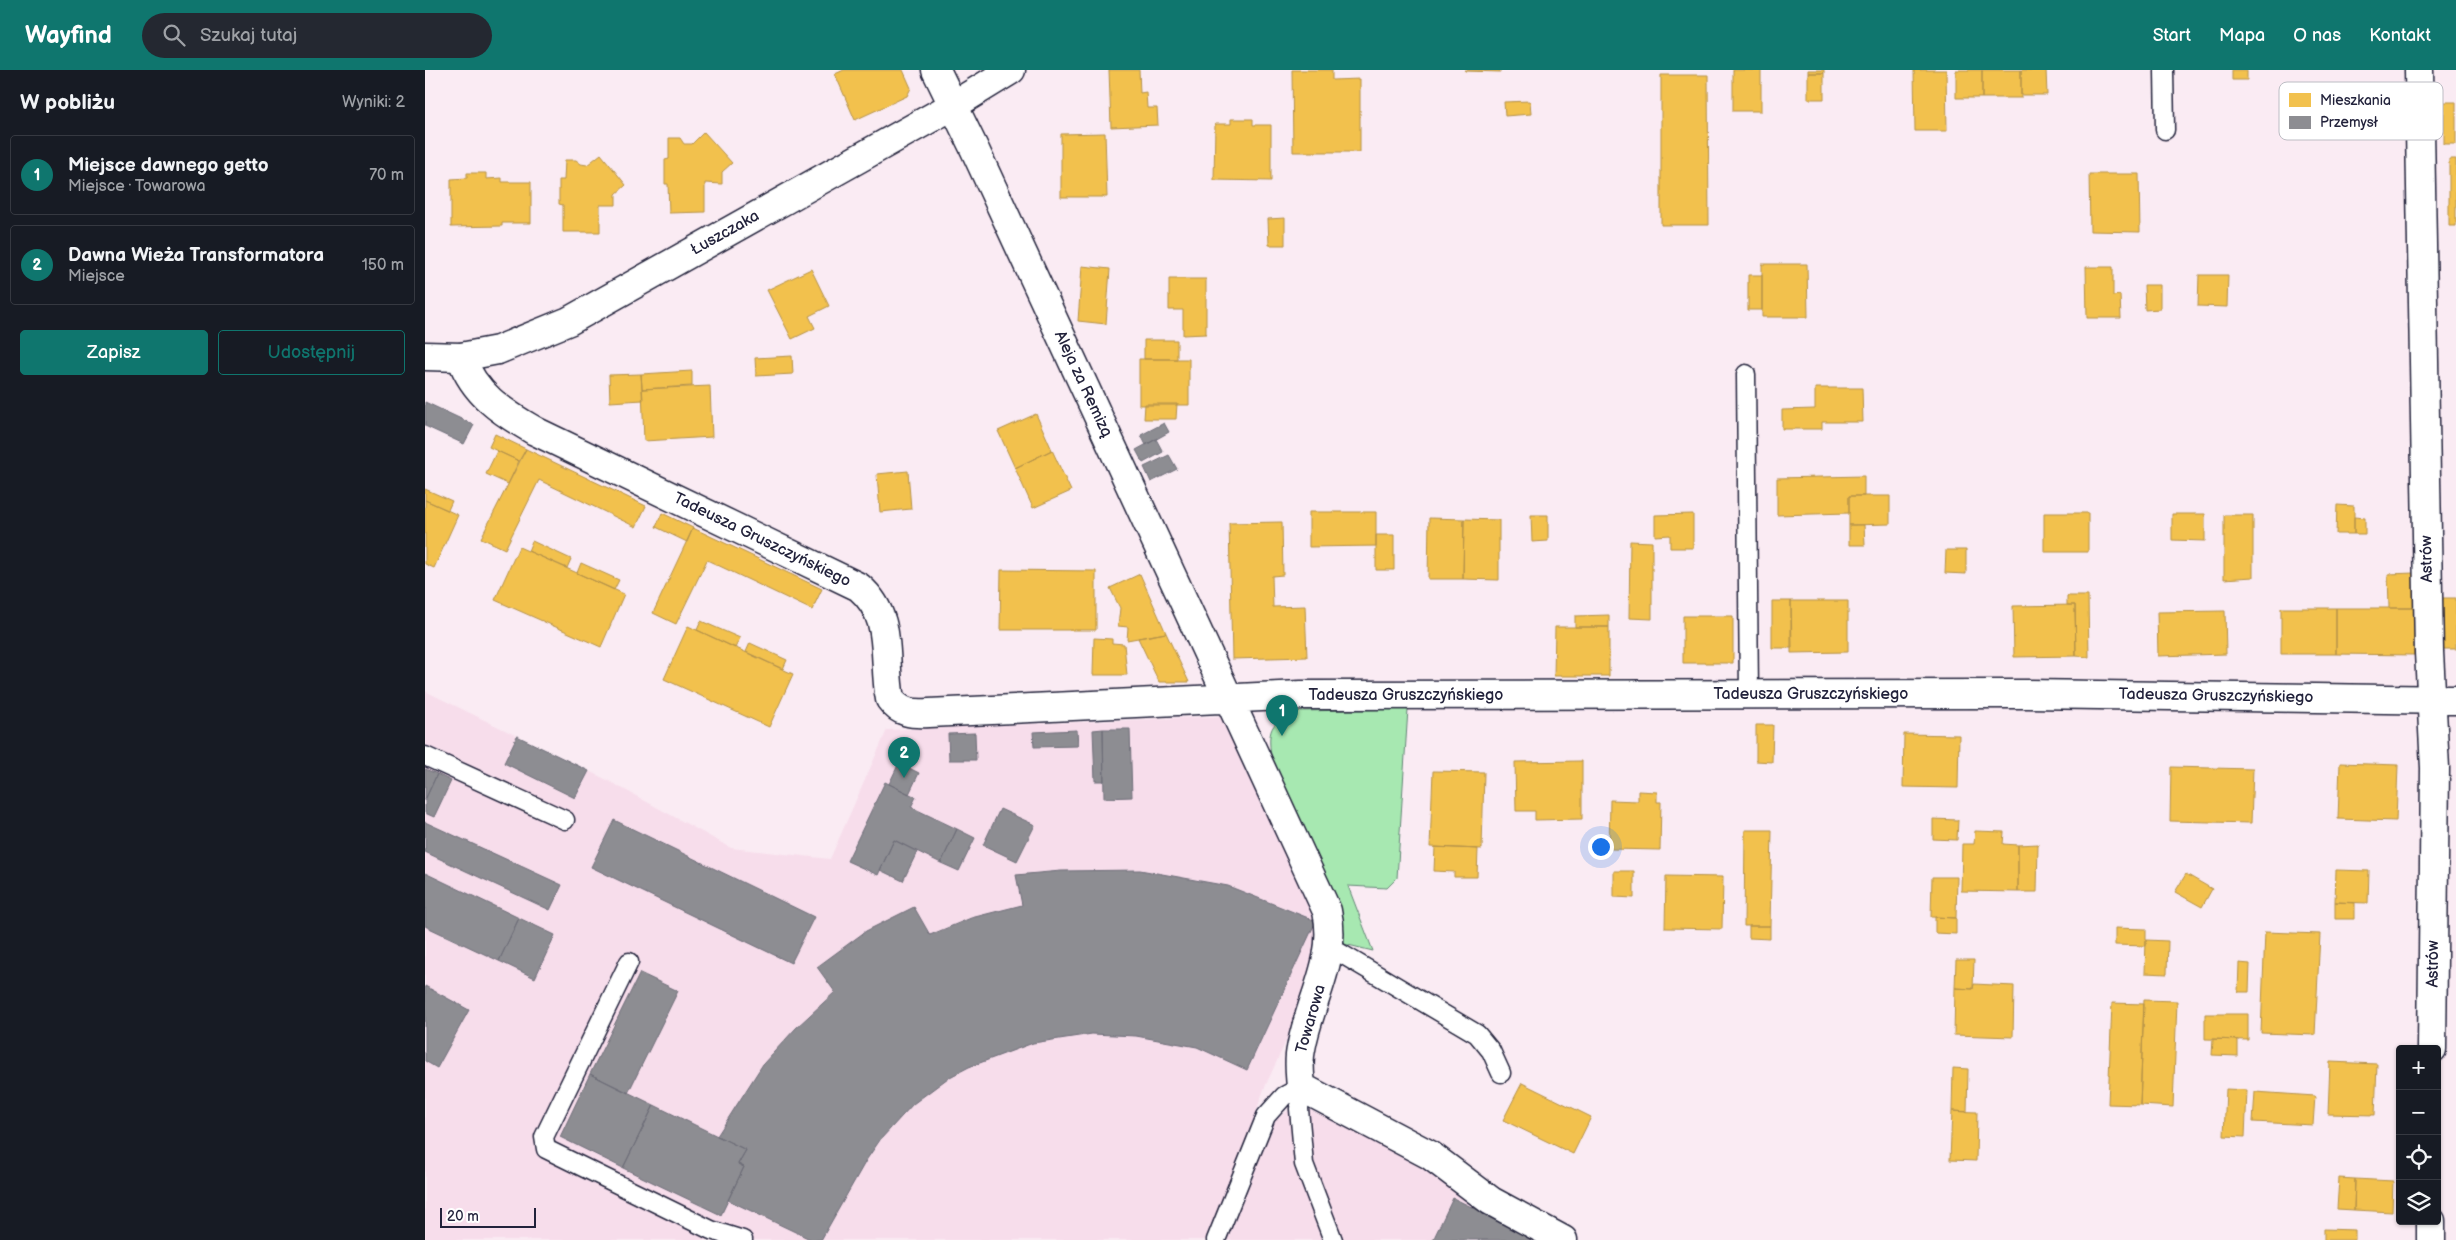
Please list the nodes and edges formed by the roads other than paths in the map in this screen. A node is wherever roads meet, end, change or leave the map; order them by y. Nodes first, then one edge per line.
1 (936, 70) edge
2 (1011, 70) edge
3 (2164, 70) edge
4 (954, 105) junction
5 (2165, 130) dead end
6 (2422, 140) edge
7 (425, 356) edge
8 (461, 357) junction
9 (1746, 374) dead end
10 (1749, 694) junction
11 (1229, 698) junction
12 (2444, 700) edge
13 (425, 756) edge
14 (565, 820) dead end
15 (1330, 947) junction
16 (629, 962) dead end
17 (2432, 1045) edge
18 (1501, 1074) dead end
19 (1301, 1087) junction
20 (2431, 1225) edge
21 (743, 1240) edge
22 (1215, 1240) edge
23 (1333, 1240) edge
24 (1563, 1240) edge
25 (2431, 1240) edge

1 - 4 street, Aleja za Remizą
2 - 4 street, Łuszczaka
3 - 5 lane
4 - 8 street, Łuszczaka
4 - 11 street, Aleja za Remizą
6 - 12 street, Astrów
7 - 8 street, Łuszczaka
8 - 11 street, Tadeusza Gruszczyńskiego
9 - 10 lane
10 - 11 street, Tadeusza Gruszczyńskiego
10 - 12 street, Tadeusza Gruszczyńskiego
11 - 15 street, Towarowa
12 - 17 street, Astrów
13 - 14 lane
15 - 18 lane
15 - 19 street, Towarowa
16 - 21 lane
19 - 22 lane
19 - 23 lane
19 - 24 street
20 - 25 street

